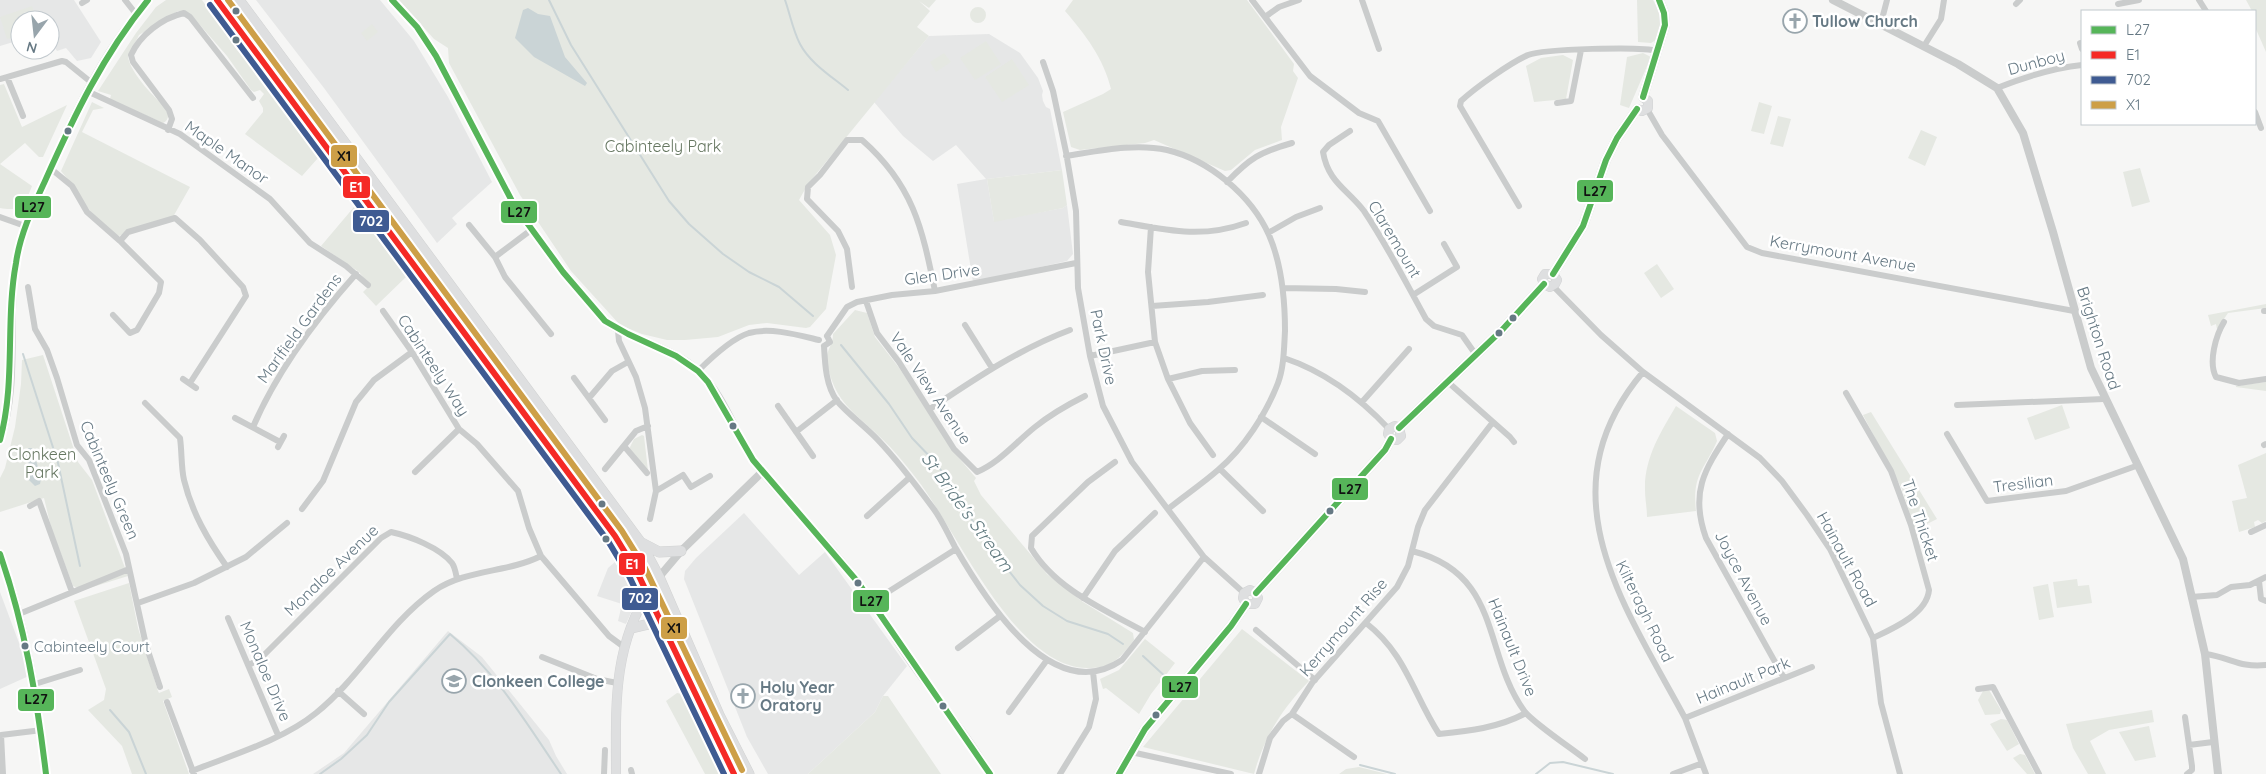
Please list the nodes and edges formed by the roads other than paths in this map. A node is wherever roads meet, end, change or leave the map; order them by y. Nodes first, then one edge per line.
1 (125, 0) edge
2 (148, 0) edge
3 (217, 0) edge
4 (239, 0) edge
5 (392, 0) edge
6 (1252, 0) edge
7 (1299, 0) edge
8 (1362, 0) edge
9 (1658, 0) edge
10 (1833, 0) edge
11 (1887, 0) edge
12 (1944, 0) edge
13 (2139, 0) edge
14 (2118, 4) dead end
15 (136, 14) junction
16 (1265, 17) junction
17 (1881, 24) junction
18 (1924, 46) junction
19 (1379, 49) dead end
20 (1581, 50) junction
21 (1658, 52) junction
22 (1043, 62) dead end
23 (2081, 65) edge
24 (4, 78) edge
25 (92, 83) junction
26 (1997, 88) junction
27 (87, 91) junction
28 (1643, 97) junction
29 (253, 98) dead end
30 (1557, 102) dead end
31 (1637, 109) junction
32 (1647, 109) junction
33 (2256, 115) edge
34 (23, 116) dead end
35 (2261, 128) dead end
36 (168, 130) junction
37 (1350, 130) dead end
38 (1292, 143) dead end
39 (1066, 156) junction
40 (50, 168) junction
41 (1227, 182) junction
42 (270, 199) joint
43 (1519, 206) dead end
44 (1320, 208) dead end
45 (1430, 211) dead end
46 (0, 217) edge
47 (1121, 222) dead end
48 (1246, 223) dead end
49 (468, 225) dead end
50 (25, 226) junction
51 (1151, 227) junction
52 (530, 230) junction
53 (1268, 233) junction
54 (120, 241) junction
55 (1444, 244) dead end
56 (495, 257) junction
57 (1076, 263) junction
58 (356, 274) junction
59 (1553, 274) junction
60 (1544, 284) junction
61 (368, 286) dead end
62 (1553, 286) junction
63 (28, 287) dead end
64 (852, 287) dead end
65 (1284, 288) junction
66 (935, 291) junction
67 (1365, 292) dead end
68 (1263, 295) dead end
69 (1413, 295) junction
70 (866, 301) junction
71 (1152, 306) junction
72 (2074, 311) junction
73 (383, 312) dead end
74 (113, 315) dead end
75 (2224, 322) dead end
76 (964, 325) dead end
77 (1070, 330) dead end
78 (618, 331) junction
79 (551, 334) dead end
80 (827, 336) junction
81 (819, 340) junction
82 (1155, 342) junction
83 (824, 346) junction
84 (1409, 348) dead end
85 (412, 352) junction
86 (1476, 355) junction
87 (1090, 356) junction
88 (1284, 358) junction
89 (628, 362) junction
90 (992, 368) junction
91 (1235, 370) dead end
92 (698, 371) junction
93 (1643, 372) junction
94 (574, 378) dead end
95 (183, 379) dead end
96 (1168, 379) junction
97 (2266, 379) edge
98 (1449, 383) junction
99 (190, 384) junction
100 (196, 388) dead end
101 (1846, 393) dead end
102 (1085, 396) dead end
103 (589, 398) junction
104 (2104, 399) junction
105 (837, 400) junction
106 (1362, 402) junction
107 (145, 403) dead end
108 (1958, 405) dead end
109 (778, 406) dead end
110 (930, 409) junction
111 (1261, 417) junction
112 (236, 418) dead end
113 (605, 420) dead end
114 (1493, 422) junction
115 (648, 426) junction
116 (253, 427) junction
117 (1389, 428) junction
118 (1399, 428) junction
119 (459, 429) junction
120 (796, 432) junction
121 (1728, 434) junction
122 (1947, 434) dead end
123 (1392, 439) junction
124 (0, 440) edge
125 (281, 442) dead end
126 (1514, 442) dead end
127 (624, 446) junction
128 (1315, 454) dead end
129 (1213, 455) dead end
130 (813, 456) dead end
131 (1115, 462) dead end
132 (2136, 466) junction
133 (1220, 469) junction
134 (605, 470) dead end
135 (415, 472) dead end
136 (762, 472) junction
137 (647, 473) dead end
138 (710, 476) dead end
139 (909, 478) junction
140 (656, 491) junction
141 (608, 495) junction
142 (30, 506) dead end
143 (302, 509) dead end
144 (1168, 509) junction
145 (1263, 511) dead end
146 (1155, 513) dead end
147 (867, 516) dead end
148 (650, 519) dead end
149 (287, 523) dead end
150 (2266, 525) edge
151 (2251, 532) dead end
152 (641, 543) junction
153 (956, 549) junction
154 (681, 551) junction
155 (1412, 551) junction
156 (0, 554) edge
157 (541, 556) junction
158 (1204, 557) junction
159 (227, 567) junction
160 (129, 568) junction
161 (659, 577) junction
162 (2266, 577) edge
163 (457, 579) junction
164 (2259, 581) junction
165 (651, 589) junction
166 (72, 592) junction
167 (888, 592) dead end
168 (1244, 593) junction
169 (1256, 593) junction
170 (2191, 597) junction
171 (1083, 598) junction
172 (2266, 601) edge
173 (138, 603) junction
174 (1246, 604) junction
175 (19, 614) junction
176 (1000, 616) junction
177 (228, 618) dead end
178 (1366, 624) junction
179 (632, 628) junction
180 (664, 629) junction
181 (1256, 630) dead end
182 (1145, 632) junction
183 (1873, 638) junction
184 (624, 647) junction
185 (958, 648) dead end
186 (2205, 654) junction
187 (542, 657) dead end
188 (1047, 660) junction
189 (249, 665) junction
190 (2266, 665) edge
191 (682, 667) junction
192 (1812, 667) dead end
193 (80, 670) dead end
194 (1093, 672) junction
195 (1784, 678) junction
196 (1315, 680) junction
197 (617, 683) junction
198 (35, 684) junction
199 (160, 687) dead end
200 (1978, 689) dead end
201 (338, 691) junction
202 (167, 702) dead end
203 (1009, 712) dead end
204 (1526, 713) junction
205 (364, 714) dead end
206 (1292, 714) junction
207 (2185, 717) dead end
208 (1685, 718) junction
209 (42, 730) junction
210 (278, 735) junction
211 (2213, 742) junction
212 (2189, 746) junction
213 (605, 750) dead end
214 (1131, 752) junction
215 (1354, 757) dead end
216 (1586, 759) dead end
217 (1700, 764) junction
218 (193, 772) edge
219 (3, 774) edge
220 (46, 774) edge
221 (604, 774) edge
222 (616, 774) edge
223 (734, 774) edge
224 (749, 774) edge
225 (990, 774) edge
226 (1060, 774) edge
227 (1119, 774) edge
228 (1231, 774) edge
229 (1259, 774) edge
230 (1673, 774) edge
231 (1706, 774) edge
232 (1900, 774) edge
233 (2039, 774) edge
234 (2187, 774) edge
235 (2218, 774) edge

1 - 15 street
2 - 15 street
3 - 165 highway
4 - 141 highway
5 - 52 street
6 - 16 street
7 - 16 street
8 - 19 street
9 - 21 main road
10 - 17 street
11 - 17 street
12 - 18 street
13 - 14 street
15 - 25 street
16 - 45 street
17 - 18 street
18 - 26 street
20 - 21 street
20 - 30 street
20 - 43 street
21 - 28 main road
22 - 39 street, Park Drive
23 - 26 street, Dunboy
24 - 25 street
24 - 34 street
25 - 27 street
26 - 72 street, Brighton Road
27 - 36 street, Maple Manor
27 - 40 street
28 - 31 main road
28 - 32 main road
29 - 36 street, Maple Manor
31 - 32 main road
31 - 59 main road
32 - 72 street, Kerrymount Avenue
33 - 35 street
36 - 42 street, Maple Manor
37 - 69 street, Claremount
38 - 41 street
39 - 41 street
39 - 57 street, Park Drive
40 - 50 street
40 - 54 street
41 - 53 street
42 - 58 street, Marlfield Gardens
44 - 53 street
46 - 50 street
47 - 51 street
48 - 51 street
49 - 56 street
50 - 124 street
51 - 71 street
52 - 56 street
52 - 78 street
53 - 65 street
54 - 74 street
54 - 99 street
55 - 69 street, Claremount
56 - 79 street
57 - 66 street, Glen Drive
57 - 87 street, Park Drive
58 - 61 street, Marlfield Gardens
58 - 116 street, Marlfield Gardens
59 - 60 main road
59 - 62 main road
60 - 62 main road
60 - 86 main road
62 - 93 street, Hainault Road
63 - 160 street, Cabinteely Green
64 - 66 street
65 - 67 street
65 - 88 street
66 - 70 street, Glen Drive
68 - 71 street
69 - 86 street, Claremount
70 - 80 street, Glen Drive
70 - 110 street, Vale View Avenue
71 - 82 street
72 - 104 street, Brighton Road
73 - 85 street, Cabinteely Way
75 - 97 street
76 - 90 street
77 - 90 street
78 - 89 street
78 - 92 street
80 - 81 street
80 - 83 street
81 - 83 street
81 - 92 street
82 - 87 street
82 - 96 street
83 - 105 street
84 - 106 street
85 - 119 street, Cabinteely Way
85 - 143 street
86 - 98 main road
87 - 144 street, Park Drive
88 - 106 street
88 - 111 street
89 - 103 street
89 - 115 street
90 - 110 street
91 - 96 street
92 - 136 street
93 - 121 street, Hainault Road
93 - 208 street, Kilteragh Road
94 - 103 street
95 - 99 street
96 - 129 street
98 - 114 street
98 - 118 main road
99 - 100 street
101 - 183 street, The Thicket
102 - 110 street, Vale View Avenue
103 - 113 street
104 - 108 street
104 - 132 street, Brighton Road
105 - 120 street
105 - 139 street
106 - 117 street
107 - 159 street
109 - 120 street
111 - 128 street
111 - 133 street
112 - 116 street
114 - 126 street
114 - 155 street, Kerrymount Rise
115 - 127 street
115 - 140 street
116 - 125 street
117 - 118 main road
117 - 123 main road
118 - 123 main road
119 - 135 street
119 - 157 street, Cabinteely Way
120 - 130 street
121 - 183 street, Hainault Road
121 - 195 street, Joyce Avenue
122 - 132 street, Tresilian
123 - 169 main road
127 - 134 street
127 - 137 street
131 - 171 street
132 - 170 street, Brighton Road
133 - 144 street
133 - 145 street
136 - 154 street
136 - 225 street
138 - 140 street
139 - 147 street
139 - 153 street
140 - 148 street
141 - 152 highway
141 - 165 highway
142 - 166 street
144 - 158 street, Park Drive
146 - 171 street
149 - 159 street
150 - 151 street
152 - 154 highway
152 - 161 highway
153 - 167 street
153 - 176 street
154 - 161 street
155 - 178 street, Kerrymount Rise
155 - 204 street, Hainault Drive
156 - 175 street
157 - 163 street
157 - 184 street, Cabinteely Way
158 - 168 street, Park Drive
158 - 182 street
159 - 173 street
160 - 166 street
160 - 173 street, Cabinteely Green
161 - 165 main road
161 - 224 highway
162 - 164 street
163 - 189 street, Monaloe Avenue
163 - 201 street
164 - 170 street
164 - 172 street
165 - 179 main road
165 - 180 highway
165 - 191 highway
166 - 175 street
168 - 169 main road
168 - 174 main road
169 - 174 main road
170 - 186 street, Brighton Road
171 - 182 street
173 - 199 street, Cabinteely Green
174 - 214 main road
175 - 198 street
176 - 185 street
176 - 188 street
177 - 189 street, Monaloe Drive
178 - 196 street, Kerrymount Rise
178 - 204 street
179 - 180 highway
179 - 184 main road
180 - 191 highway
181 - 196 street
182 - 194 street
183 - 232 street, Hainault Road
184 - 197 main road
186 - 190 street
186 - 211 street, Brighton Road
187 - 197 street
188 - 194 street
188 - 203 street
189 - 210 street, Monaloe Drive
191 - 223 highway
192 - 195 street, Hainault Park
193 - 198 street
194 - 226 street
195 - 208 street, Hainault Park
196 - 206 street, Kerrymount Rise
197 - 222 main road
198 - 209 street
200 - 233 street
201 - 205 street
201 - 210 street
202 - 218 street
204 - 216 street, Hainault Drive
206 - 215 street
206 - 229 street, Kerrymount Rise
207 - 212 street
208 - 217 street, Hainault Park
209 - 219 street
209 - 220 street
210 - 218 street
211 - 212 street
211 - 235 street, Brighton Road
212 - 234 street
213 - 221 street
214 - 227 main road
214 - 228 street
217 - 230 street
217 - 231 street, Hainault Park

